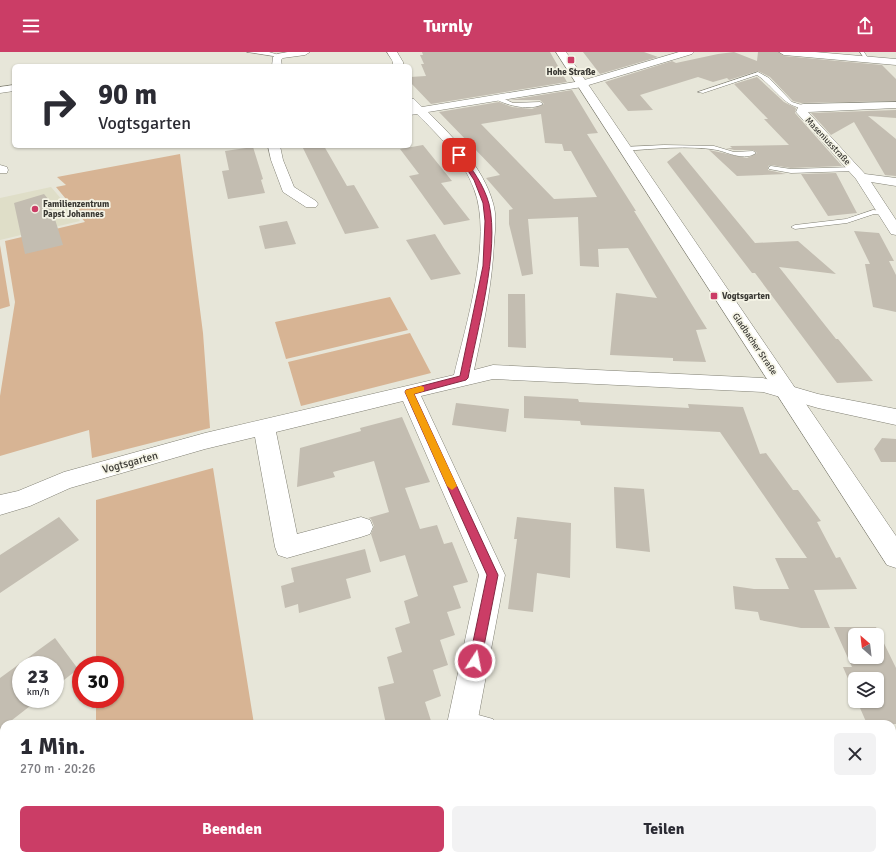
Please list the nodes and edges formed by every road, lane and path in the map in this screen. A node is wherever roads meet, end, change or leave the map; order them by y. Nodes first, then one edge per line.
1 (249, 52) edge
2 (305, 52) edge
3 (392, 52) edge
4 (561, 52) edge
5 (689, 52) edge
6 (790, 52) edge
7 (862, 52) edge
8 (280, 56) junction
9 (868, 60) junction
10 (896, 62) edge
11 (277, 64) edge
12 (398, 64) edge
13 (582, 84) junction
14 (12, 88) edge
15 (0, 90) edge
16 (701, 92) dead end
17 (498, 98) junction
18 (540, 104) dead end
19 (896, 106) edge
20 (803, 107) junction
21 (413, 108) edge
22 (274, 148) edge
23 (624, 149) junction
24 (753, 153) dead end
25 (771, 168) dead end
26 (896, 172) edge
27 (858, 173) junction
28 (896, 182) edge
29 (311, 204) dead end
30 (885, 213) junction
31 (795, 227) dead end
32 (896, 231) edge
33 (464, 378) junction
34 (409, 392) junction
35 (788, 392) junction
36 (896, 417) edge
37 (264, 426) junction
38 (0, 505) edge
39 (361, 527) dead end
40 (896, 557) edge
41 (463, 720) edge

1 - 8 lane
2 - 8 street
3 - 12 street
4 - 13 street, Gladbacher Straße
5 - 13 street
6 - 9 street
7 - 9 lane
8 - 11 street
9 - 10 street
13 - 17 street
13 - 23 street, Gladbacher Straße
14 - 15 street
16 - 20 lane
17 - 18 lane
17 - 21 street
19 - 20 street, Maseniusstraße
20 - 27 street, Maseniusstraße
21 - 33 street
22 - 29 street
23 - 24 lane
23 - 35 street, Gladbacher Straße
25 - 27 lane
26 - 27 street
27 - 28 street
27 - 30 street, Maseniusstraße
30 - 31 lane
30 - 32 street, Maseniusstraße
33 - 34 street, Vogtsgarten
33 - 35 street, Vogtsgarten
34 - 37 street, Vogtsgarten
34 - 41 street
35 - 36 street, Vogtsgarten
35 - 40 street, Gladbacher Straße
37 - 38 street, Vogtsgarten
37 - 39 street

